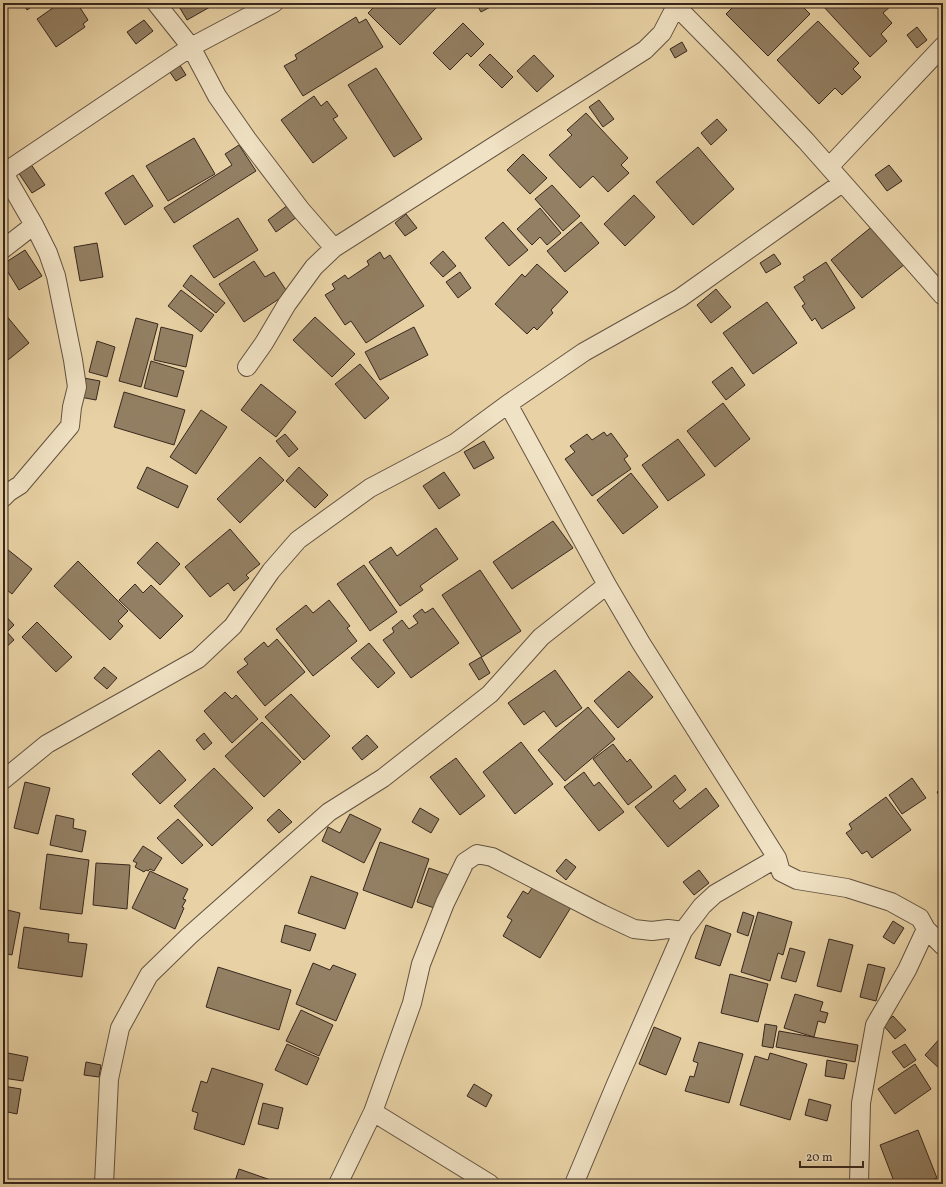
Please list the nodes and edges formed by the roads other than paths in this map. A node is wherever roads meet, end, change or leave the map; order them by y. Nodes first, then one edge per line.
1 (156, 3) edge
2 (274, 3) edge
3 (675, 5) edge
4 (943, 46) edge
5 (191, 47) junction
6 (829, 167) junction
7 (842, 183) junction
8 (34, 225) junction
9 (334, 248) junction
10 (3, 249) edge
11 (943, 296) edge
12 (247, 367) dead end
13 (508, 404) junction
14 (3, 498) edge
15 (607, 585) junction
16 (3, 780) edge
17 (777, 858) junction
18 (926, 929) junction
19 (683, 931) junction
20 (943, 946) edge
21 (373, 1112) junction
22 (104, 1184) edge
23 (338, 1184) edge
24 (490, 1184) edge
25 (574, 1184) edge
26 (859, 1184) edge

1 - 5 street
2 - 5 street
3 - 6 street
3 - 9 street
4 - 6 street
5 - 8 street
5 - 9 street
6 - 7 street
7 - 11 street
7 - 13 street
8 - 10 street
8 - 14 street
9 - 12 street
13 - 15 street
13 - 16 street
15 - 17 street
15 - 22 street
17 - 18 street
17 - 19 street
18 - 20 street
18 - 26 street
19 - 21 street
19 - 25 street
21 - 23 street
21 - 24 street

